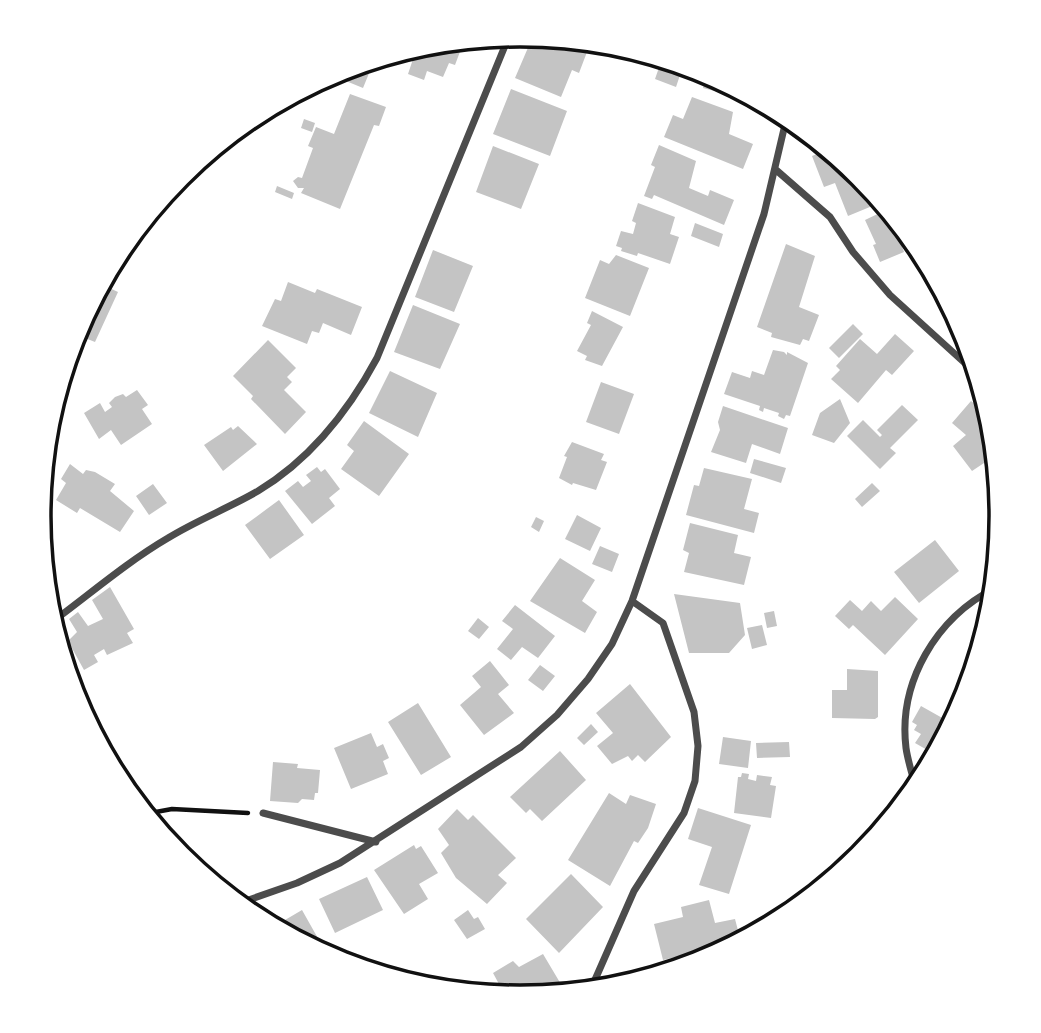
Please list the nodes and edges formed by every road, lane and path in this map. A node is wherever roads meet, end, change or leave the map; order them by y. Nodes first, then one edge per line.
1 (504, 48) edge
2 (784, 128) edge
3 (775, 169) junction
4 (963, 360) edge
5 (983, 597) edge
6 (632, 601) junction
7 (62, 615) edge
8 (912, 775) edge
9 (156, 812) edge
10 (262, 813) joint
11 (377, 842) junction
12 (250, 900) edge
13 (595, 980) edge

1 - 7 street
2 - 3 street
3 - 4 street
3 - 6 street
5 - 8 street
6 - 11 street
6 - 13 street
9 - 10 path
10 - 11 street
11 - 12 street

